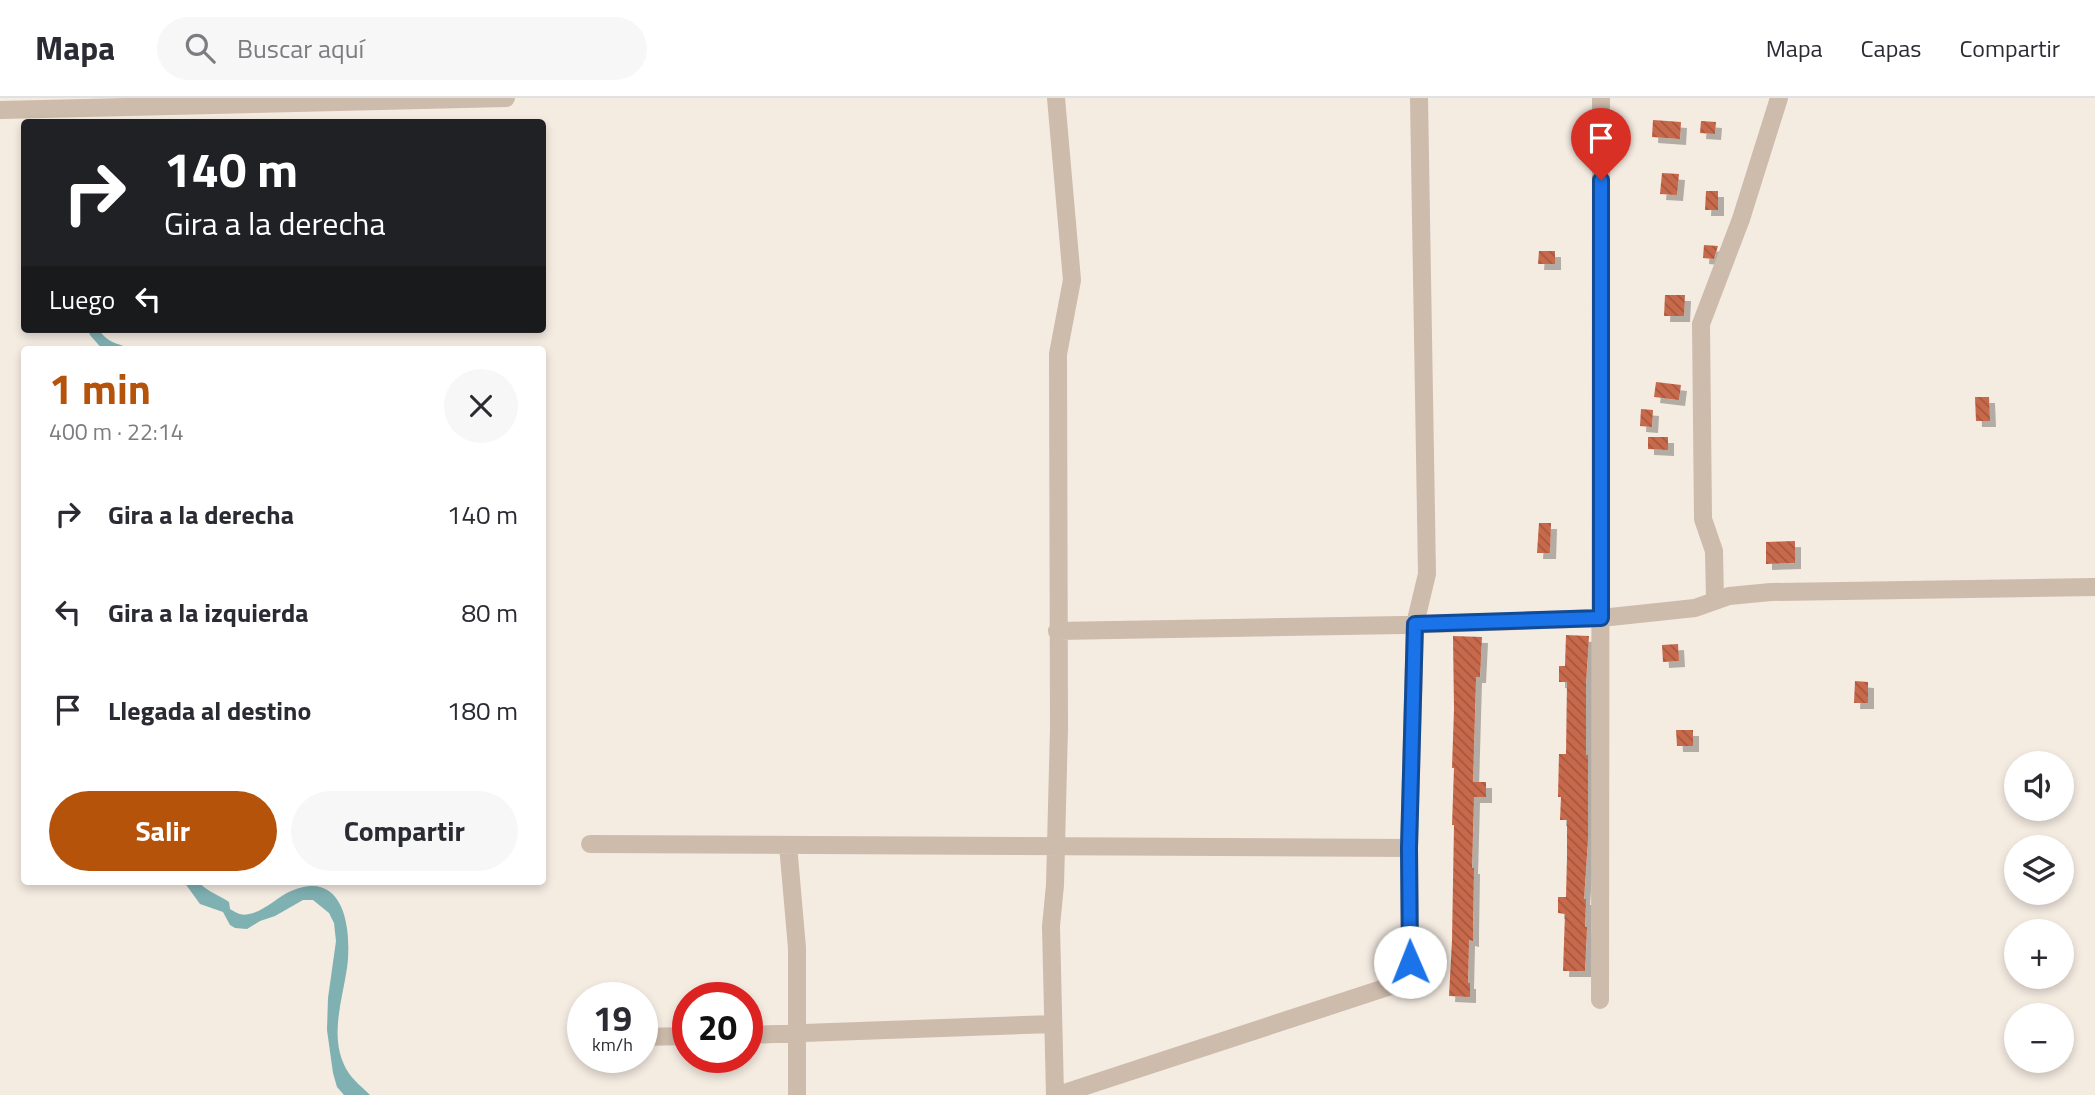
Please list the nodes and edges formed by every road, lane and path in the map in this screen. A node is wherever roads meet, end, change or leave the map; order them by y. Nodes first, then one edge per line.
1 (506, 98) edge
2 (1056, 98) edge
3 (1419, 98) edge
4 (1601, 98) edge
5 (1779, 98) edge
6 (389, 99) edge
7 (0, 110) edge
8 (2095, 587) edge
9 (1715, 600) junction
10 (1601, 618) junction
11 (1415, 624) junction
12 (1057, 631) junction
13 (590, 844) dead end
14 (788, 845) junction
15 (1056, 846) junction
16 (1409, 848) junction
17 (1600, 1000) dead end
18 (1053, 1024) junction
19 (797, 1034) junction
20 (763, 1035) edge
21 (797, 1095) edge
22 (1057, 1095) edge

1 - 6 street
2 - 12 street
3 - 11 street
4 - 10 street
5 - 9 street
6 - 7 street
8 - 9 street
9 - 10 street
10 - 11 street
10 - 17 street
11 - 12 street
11 - 16 street
12 - 15 street
13 - 14 street
14 - 15 street
14 - 19 street
15 - 16 street
15 - 18 street
16 - 22 street
18 - 19 street
18 - 22 street
19 - 20 street
19 - 21 street

